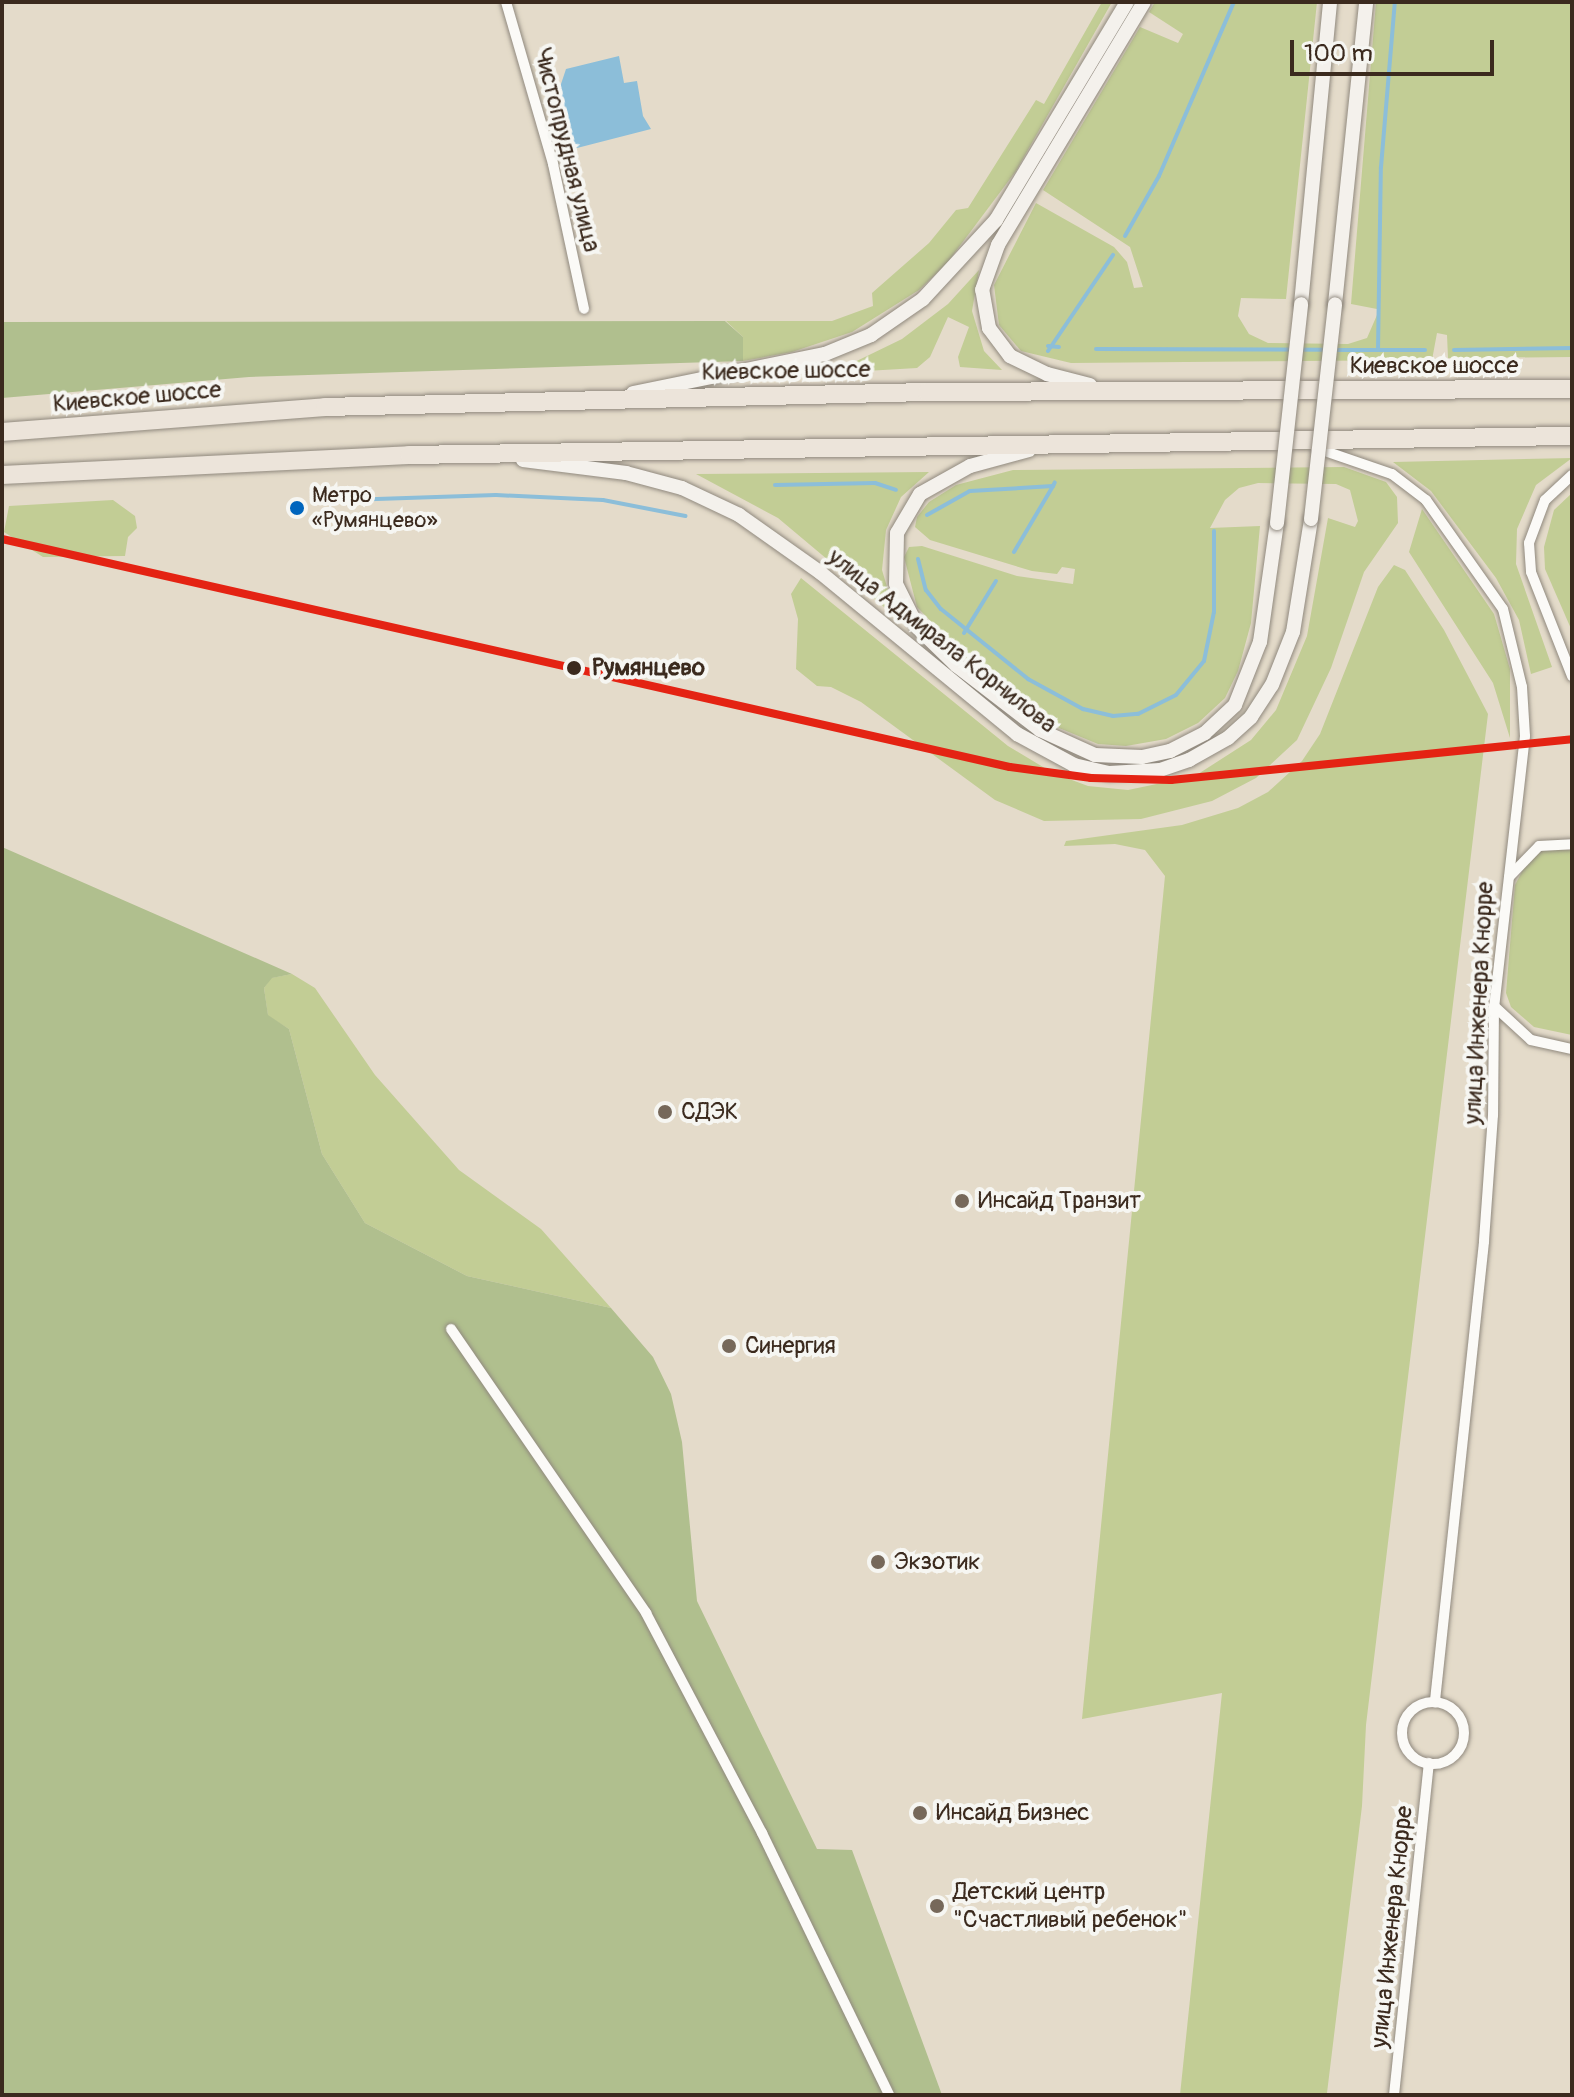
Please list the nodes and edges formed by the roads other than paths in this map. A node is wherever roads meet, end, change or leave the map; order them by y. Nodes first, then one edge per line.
1 (506, 2) edge
2 (1127, 2) edge
3 (1144, 2) edge
4 (1330, 2) edge
5 (1366, 2) edge
6 (584, 309) dead end
7 (1572, 389) edge
8 (1131, 390) junction
9 (593, 400) junction
10 (2, 432) edge
11 (1572, 436) edge
12 (1272, 437) junction
13 (1064, 442) junction
14 (409, 455) junction
15 (2, 475) edge
16 (1572, 475) edge
17 (1572, 676) edge
18 (1572, 844) edge
19 (1506, 882) junction
20 (1494, 1006) junction
21 (1572, 1049) edge
22 (451, 1329) dead end
23 (1435, 1702) junction
24 (1429, 1763) junction
25 (889, 2095) edge
26 (1394, 2095) edge

1 - 6 street, Чистопрудная улица
2 - 9 main road
3 - 8 main road
4 - 13 main road, улица Адмирала Корнилова, bridge
5 - 14 main road, улица Адмирала Корнилова, bridge
7 - 8 highway, Киевское шоссе
8 - 9 highway, Киевское шоссе
9 - 10 highway, Киевское шоссе
11 - 12 highway
12 - 13 highway
12 - 19 street, улица Инженера Кнорре
13 - 14 highway
14 - 15 highway
16 - 17 street
18 - 19 street
19 - 20 street, улица Инженера Кнорре
20 - 21 street
20 - 23 street, улица Инженера Кнорре
22 - 25 street
23 - 24 street
23 - 24 street
24 - 26 street, улица Инженера Кнорре

